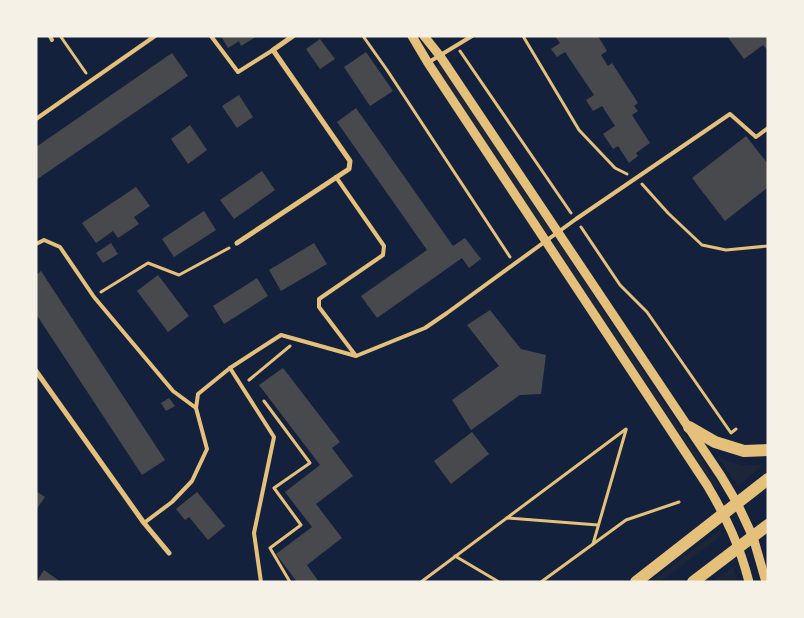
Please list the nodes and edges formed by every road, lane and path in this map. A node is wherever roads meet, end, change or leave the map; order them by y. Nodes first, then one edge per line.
1 (61, 36) edge
2 (155, 36) edge
3 (211, 36) edge
4 (293, 36) edge
5 (363, 36) edge
6 (412, 36) edge
7 (424, 36) edge
8 (472, 36) edge
9 (523, 36) edge
10 (457, 46) junction
11 (273, 50) junction
12 (440, 56) junction
13 (428, 63) junction
14 (91, 81) junction
15 (36, 119) edge
16 (768, 128) edge
17 (336, 177) junction
18 (636, 178) junction
19 (576, 219) junction
20 (559, 233) junction
21 (547, 241) junction
22 (237, 243) joint
23 (36, 244) edge
24 (768, 246) edge
25 (515, 264) junction
26 (94, 297) junction
27 (298, 339) junction
28 (356, 356) junction
29 (230, 368) junction
30 (36, 371) edge
31 (254, 387) dead end
32 (260, 395) dead end
33 (196, 408) junction
34 (689, 427) junction
35 (736, 429) dead end
36 (768, 450) edge
37 (768, 478) edge
38 (679, 502) dead end
39 (737, 503) junction
40 (724, 514) junction
41 (506, 518) junction
42 (144, 523) junction
43 (598, 525) junction
44 (768, 525) edge
45 (753, 537) junction
46 (593, 544) junction
47 (739, 546) junction
48 (169, 553) dead end
49 (455, 556) junction
50 (261, 582) edge
51 (290, 582) edge
52 (420, 582) edge
53 (499, 582) edge
54 (541, 582) edge
55 (636, 582) edge
56 (692, 582) edge
57 (749, 582) edge
58 (766, 582) edge

1 - 14 path
2 - 14 lane
3 - 11 lane
4 - 11 street
5 - 25 path
6 - 13 street
7 - 12 street
8 - 10 lane
9 - 18 path
10 - 12 lane
10 - 19 path
11 - 17 street
12 - 13 lane
12 - 20 street
13 - 21 street
14 - 15 lane
16 - 18 lane
17 - 22 street
17 - 28 lane
18 - 19 lane
18 - 24 path
19 - 20 lane
19 - 35 path
20 - 21 lane
20 - 34 street
21 - 25 lane
21 - 40 street
22 - 26 path
23 - 26 lane
25 - 28 lane
26 - 33 lane
27 - 28 lane
27 - 29 lane
27 - 31 path
29 - 33 lane
29 - 50 lane
30 - 42 street
32 - 51 path
33 - 42 lane
34 - 36 main road
34 - 39 street
37 - 39 main road
38 - 46 path
39 - 40 main road
39 - 45 street
40 - 47 street
40 - 55 main road
41 - 43 path
41 - 43 path
41 - 49 path
42 - 48 street
43 - 46 path
44 - 45 main road
45 - 47 main road
45 - 58 street
46 - 54 path
47 - 56 main road
47 - 57 street
49 - 52 path
49 - 53 path

